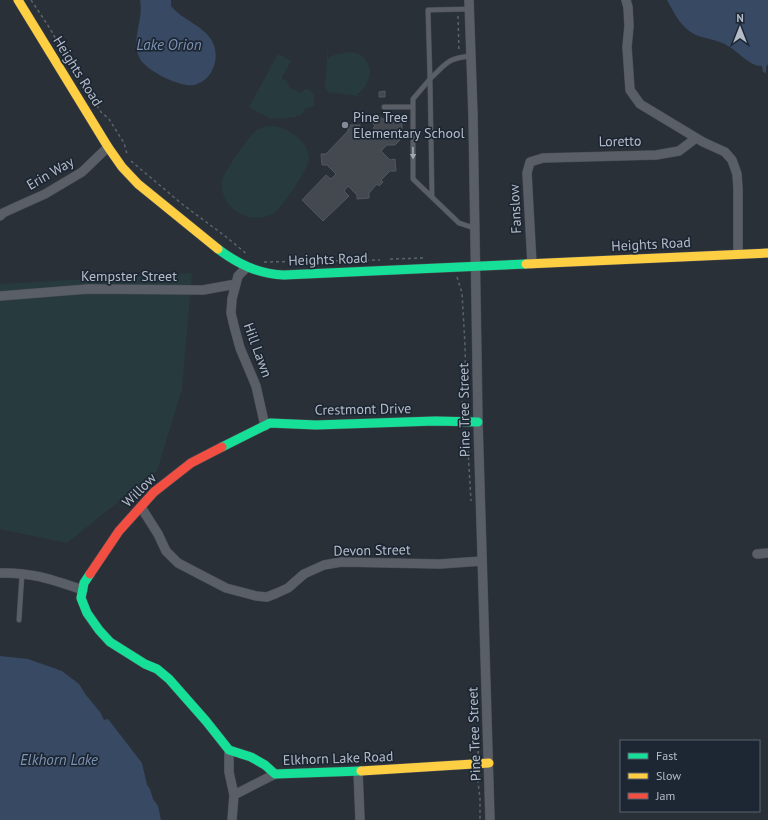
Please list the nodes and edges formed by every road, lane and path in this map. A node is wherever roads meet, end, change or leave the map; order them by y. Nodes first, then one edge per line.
1 (18, 0) edge
2 (31, 0) edge
3 (626, 0) edge
4 (470, 5) edge
5 (458, 10) junction
6 (61, 50) dead end
7 (471, 56) junction
8 (459, 57) junction
9 (67, 60) dead end
10 (430, 79) junction
11 (384, 107) dead end
12 (413, 107) junction
13 (696, 138) junction
14 (108, 147) junction
15 (539, 159) joint
16 (432, 196) junction
17 (0, 216) edge
18 (474, 228) junction
19 (768, 252) edge
20 (738, 254) junction
21 (251, 258) dead end
22 (424, 258) dead end
23 (263, 262) dead end
24 (532, 264) junction
25 (247, 267) junction
26 (475, 267) junction
27 (457, 268) junction
28 (236, 284) junction
29 (0, 296) edge
30 (465, 422) junction
31 (478, 422) junction
32 (265, 426) junction
33 (251, 434) joint
34 (471, 506) dead end
35 (141, 507) junction
36 (768, 553) edge
37 (757, 554) dead end
38 (482, 561) junction
39 (0, 573) edge
40 (22, 573) junction
41 (83, 590) junction
42 (19, 620) dead end
43 (479, 741) dead end
44 (229, 750) junction
45 (489, 763) junction
46 (476, 764) junction
47 (358, 771) junction
48 (276, 774) junction
49 (234, 795) junction
50 (232, 820) edge
51 (360, 820) edge
52 (480, 820) edge
53 (490, 820) edge

1 - 14 street, Heights Road
2 - 6 path
3 - 13 street
4 - 5 lane
4 - 7 street, Pine Tree Street
5 - 8 path
5 - 10 lane
7 - 8 lane
7 - 18 street, Pine Tree Street
8 - 10 lane
9 - 21 path
10 - 12 lane
10 - 16 lane
11 - 12 lane
12 -> 16 lane
13 - 15 street, Loretto
13 - 20 street
14 - 17 street, Erin Way
14 - 25 street, Heights Road
15 - 24 street, Fanslow
16 - 18 lane
18 - 26 street, Pine Tree Street
19 - 20 street, Heights Road
20 - 24 street, Heights Road
22 - 23 path
24 - 26 street, Heights Road
25 - 27 street, Heights Road
25 - 28 street
26 - 27 street, Heights Road
26 - 31 street, Pine Tree Street
27 - 30 path
28 - 29 street, Kempster Street
28 - 32 street, Hill Lawn
30 - 31 street, Crestmont Drive
30 - 32 street, Crestmont Drive
30 - 34 path
31 - 38 street, Pine Tree Street
32 - 33 street, Crestmont Drive
33 - 35 street, Willow
35 - 38 street, Devon Street
35 - 41 street, Willow
36 - 37 street
38 - 45 street, Pine Tree Street
39 - 40 street
40 - 41 street
40 - 42 lane
41 - 44 street, Elkhorn Lake Road
43 - 46 path
44 - 48 street, Elkhorn Lake Road
44 - 49 street
45 - 46 street, Elkhorn Lake Road
45 - 53 street, Pine Tree Street
46 - 47 street, Elkhorn Lake Road
46 - 52 path
47 - 48 street, Elkhorn Lake Road
47 - 51 street
48 - 49 street
49 - 50 street

